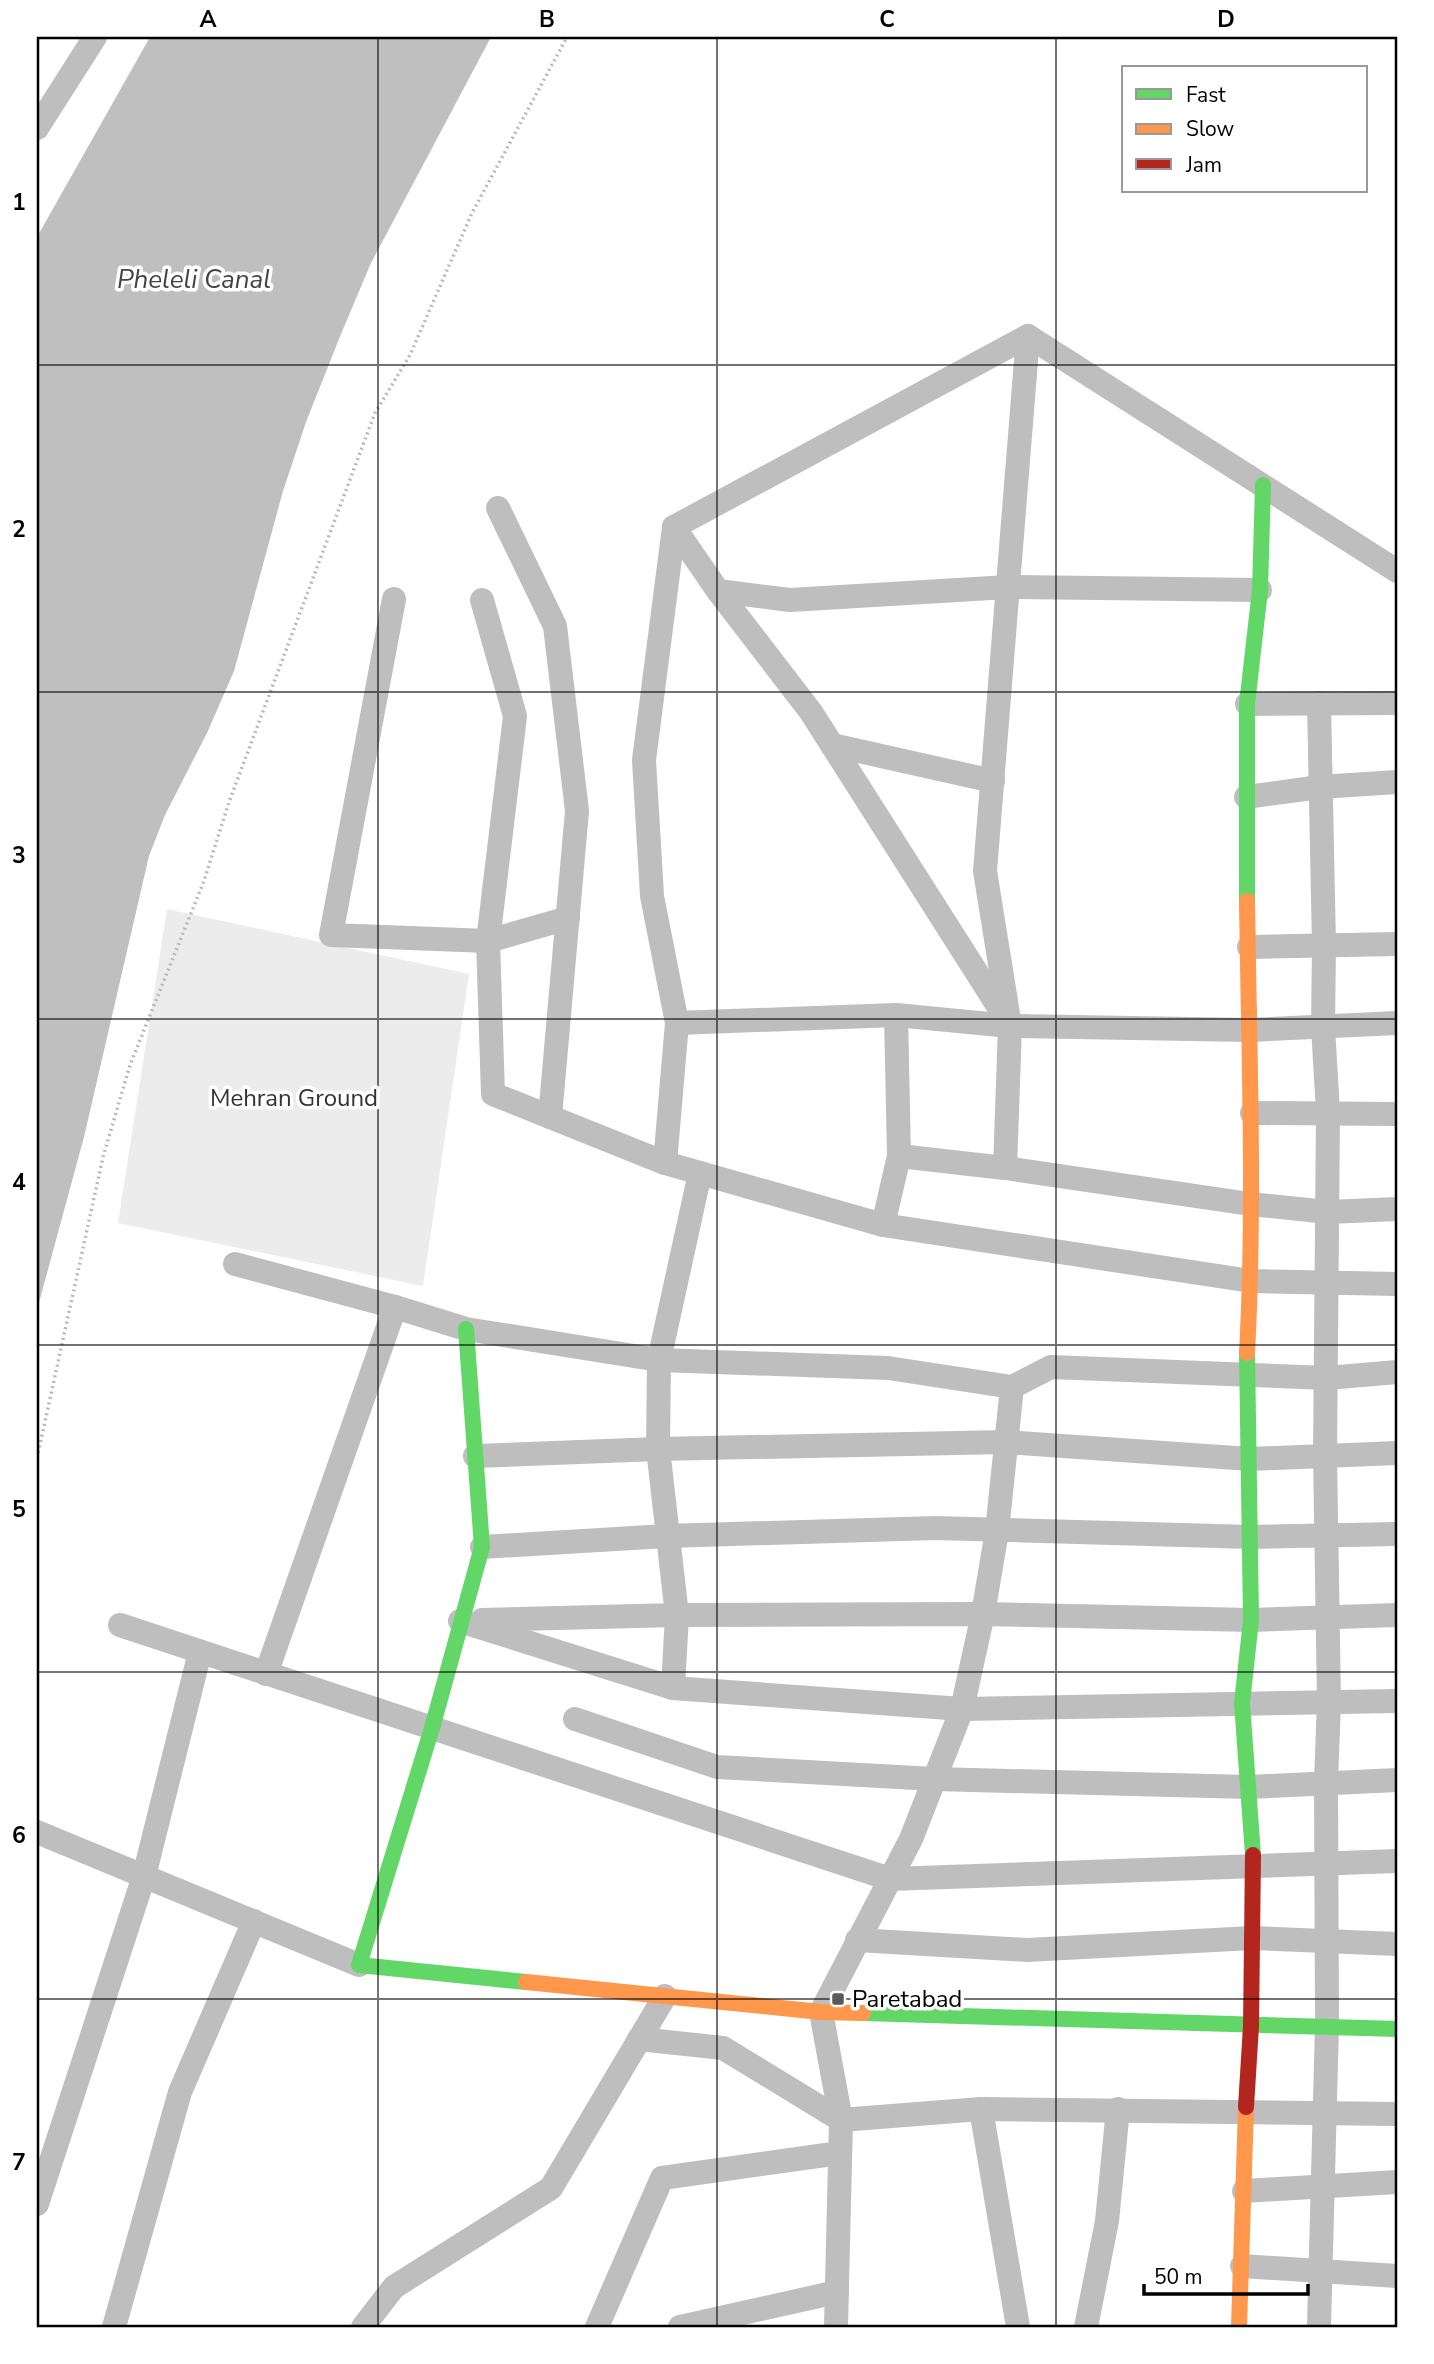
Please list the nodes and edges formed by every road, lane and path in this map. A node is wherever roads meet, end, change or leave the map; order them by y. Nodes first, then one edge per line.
1 (96, 37) edge
2 (567, 37) edge
3 (37, 128) edge
4 (1028, 336) junction
5 (1263, 485) junction
6 (498, 508) dead end
7 (674, 527) junction
8 (1397, 571) edge
9 (1008, 587) junction
10 (1260, 590) junction
11 (718, 591) junction
12 (394, 599) dead end
13 (482, 600) dead end
14 (1397, 702) edge
15 (1319, 703) junction
16 (1247, 704) junction
17 (832, 745) junction
18 (993, 781) junction
19 (1397, 782) edge
20 (1320, 786) junction
21 (1246, 797) junction
22 (568, 918) junction
23 (488, 941) junction
24 (1397, 944) edge
25 (1324, 946) junction
26 (1249, 947) junction
27 (896, 1015) junction
28 (677, 1023) junction
29 (1397, 1023) edge
30 (1010, 1026) junction
31 (1323, 1027) junction
32 (1248, 1030) junction
33 (1328, 1112) junction
34 (1252, 1113) junction
35 (1397, 1114) edge
36 (550, 1117) junction
37 (899, 1156) junction
38 (665, 1163) junction
39 (1005, 1168) junction
40 (700, 1173) junction
41 (1250, 1204) junction
42 (1397, 1209) edge
43 (1328, 1212) junction
44 (883, 1225) junction
45 (235, 1264) dead end
46 (1251, 1281) junction
47 (1328, 1283) junction
48 (1397, 1283) edge
49 (395, 1307) junction
50 (466, 1329) junction
51 (659, 1360) junction
52 (1397, 1371) edge
53 (1246, 1374) junction
54 (1327, 1378) junction
55 (1012, 1387) junction
56 (1006, 1442) junction
57 (658, 1450) junction
58 (1397, 1453) edge
59 (1325, 1456) junction
60 (475, 1457) junction
61 (37, 1458) edge
62 (1250, 1459) junction
63 (997, 1531) junction
64 (1397, 1534) edge
65 (667, 1536) junction
66 (1327, 1536) junction
67 (1251, 1537) junction
68 (482, 1548) junction
69 (983, 1614) junction
70 (677, 1615) junction
71 (1397, 1615) edge
72 (1328, 1618) junction
73 (1251, 1620) junction
74 (460, 1621) junction
75 (120, 1625) dead end
76 (200, 1651) junction
77 (266, 1674) junction
78 (673, 1688) junction
79 (1329, 1701) junction
80 (1397, 1702) edge
81 (1242, 1703) junction
82 (962, 1709) junction
83 (575, 1719) dead end
84 (432, 1728) junction
85 (934, 1779) junction
86 (1397, 1780) edge
87 (1326, 1782) junction
88 (1248, 1787) junction
89 (37, 1832) edge
90 (1397, 1861) edge
91 (1326, 1864) junction
92 (1254, 1865) junction
93 (144, 1876) junction
94 (890, 1879) junction
95 (254, 1922) junction
96 (1252, 1938) junction
97 (857, 1940) junction
98 (1326, 1941) junction
99 (1397, 1944) edge
100 (359, 1965) junction
101 (665, 1996) junction
102 (821, 2012) junction
103 (1327, 2025) junction
104 (1251, 2026) junction
105 (1397, 2029) edge
106 (639, 2039) junction
107 (981, 2109) junction
108 (1118, 2109) junction
109 (1246, 2111) junction
110 (1324, 2113) junction
111 (1397, 2113) edge
112 (841, 2120) junction
113 (840, 2153) junction
114 (1397, 2182) edge
115 (1323, 2188) junction
116 (1244, 2191) junction
117 (37, 2204) edge
118 (1242, 2266) junction
119 (1320, 2271) junction
120 (1397, 2276) edge
121 (837, 2292) junction
122 (114, 2327) edge
123 (363, 2327) edge
124 (597, 2327) edge
125 (680, 2327) edge
126 (836, 2327) edge
127 (1018, 2327) edge
128 (1086, 2327) edge
129 (1240, 2327) edge
130 (1319, 2327) edge

1 - 3 street
2 - 61 path
4 - 5 street
4 - 7 street
4 - 9 street
5 - 8 street
5 - 10 street
6 - 22 street
7 - 11 street
7 - 28 street
9 - 10 street
9 - 11 street
9 - 18 street
10 - 16 street
11 - 17 street
12 - 23 street
13 - 23 street
14 - 15 street
15 - 16 street
15 - 20 street
16 - 21 street
17 - 18 street
17 - 30 street
18 - 30 street
19 - 20 street
20 - 21 street
20 - 25 street
21 - 26 street
22 - 23 street
22 - 36 street
23 - 36 street
24 - 25 street
25 - 26 street
25 - 31 street
26 - 32 street
27 - 28 street
27 - 30 street
27 - 37 street
28 - 38 street
29 - 31 street
30 - 32 street
30 - 39 street
31 - 32 street
31 - 33 street
32 - 34 street
33 - 34 street
33 - 35 street
33 - 43 street
34 - 41 street
36 - 38 street
37 - 39 street
37 - 44 street
38 - 40 street
39 - 41 street
40 - 44 street
40 - 51 street
41 - 43 street
41 - 46 street
42 - 43 street
43 - 47 street
44 - 46 street
45 - 49 street
46 - 47 street
46 - 53 street
47 - 48 street
47 - 54 street
49 - 50 street
49 - 77 street
50 - 51 street
50 - 60 street
51 - 55 street
51 - 57 street
52 - 54 street
53 - 54 street
53 - 55 street
53 - 62 street
54 - 59 street
55 - 56 street
56 - 57 street
56 - 62 street
56 - 63 street
57 - 60 street
57 - 65 street
58 - 59 street
59 - 62 street
59 - 66 street
60 - 68 street
62 - 67 street
63 - 65 street
63 - 67 street
63 - 69 street
64 - 66 street
65 - 68 street
65 - 70 street
66 - 67 street
66 - 72 street
67 - 73 street
68 - 74 street
69 - 70 street
69 - 73 street
69 - 82 street
70 - 74 street
70 - 78 street
71 - 72 street
72 - 73 street
72 - 79 street
73 - 81 street
74 - 78 street
74 - 84 street
75 - 76 street
76 - 77 street
76 - 93 street
77 - 84 street
78 - 82 street
79 - 80 street
79 - 81 street
79 - 87 street
81 - 82 street
81 - 88 street
82 - 85 street
83 - 85 street
84 - 94 street
84 - 100 street
85 - 88 street
85 - 94 street
86 - 87 street
87 - 88 street
87 - 91 street
88 - 92 street
89 - 93 street
90 - 91 street
91 - 92 street
91 - 98 street
92 - 94 street
92 - 96 street
93 - 95 street
93 - 117 street
94 - 97 street
95 - 100 street
95 - 122 street
96 - 97 street
96 - 98 street
96 - 104 street
97 - 102 street
98 - 99 street
98 - 103 street
100 - 101 street
101 - 102 street
101 - 106 street
102 - 104 street
102 - 112 street
103 - 104 street
103 - 105 street
103 - 110 street
104 - 109 street
106 - 112 street
106 - 123 street
107 - 108 street
107 - 112 street
107 - 127 street
108 - 109 street
108 - 128 street
109 - 110 street
109 - 116 street
110 - 111 street
110 - 115 street
112 - 113 street
113 - 121 street
113 - 124 street
114 - 115 street
115 - 116 street
115 - 119 street
116 - 118 street
118 - 119 street
118 - 129 street
119 - 120 street
119 - 130 street
121 - 125 street
121 - 126 street

